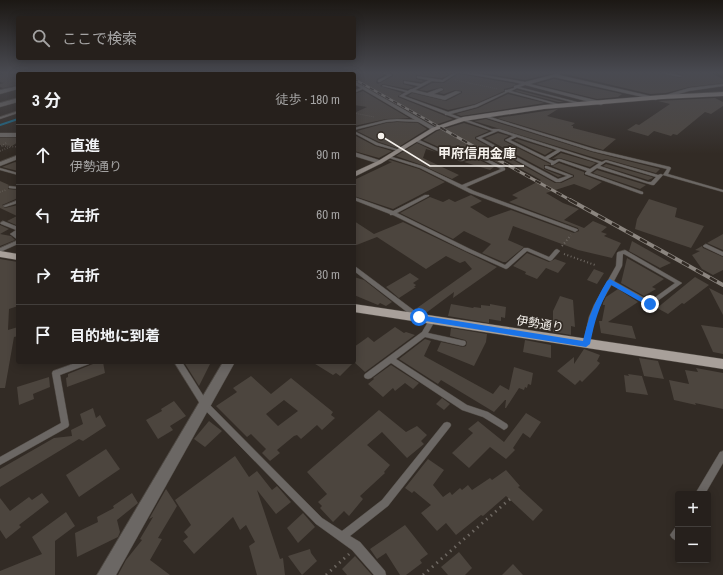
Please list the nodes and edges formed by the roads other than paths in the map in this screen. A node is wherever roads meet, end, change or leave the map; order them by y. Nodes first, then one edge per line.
1 (384, 100) edge
2 (411, 100) edge
3 (488, 100) edge
4 (540, 100) edge
5 (566, 100) edge
6 (588, 100) edge
7 (632, 100) edge
8 (16, 101) edge
9 (601, 103) junction
10 (583, 104) junction
11 (0, 106) edge
12 (564, 106) junction
13 (16, 113) edge
14 (446, 114) junction
15 (483, 116) junction
16 (0, 118) edge
17 (462, 119) junction
18 (420, 121) junction
19 (434, 129) junction
20 (356, 130) edge
21 (498, 130) junction
22 (356, 132) edge
23 (16, 135) edge
24 (2, 136) edge
25 (516, 136) junction
26 (416, 140) junction
27 (398, 150) junction
28 (560, 150) junction
29 (593, 150) junction
30 (356, 155) edge
31 (580, 156) junction
32 (388, 157) junction
33 (16, 158) edge
34 (545, 159) junction
35 (380, 162) junction
36 (554, 163) junction
37 (602, 163) junction
38 (0, 164) edge
39 (546, 167) junction
40 (598, 167) junction
41 (0, 169) edge
42 (537, 170) junction
43 (590, 171) junction
44 (16, 174) edge
45 (356, 174) edge
46 (665, 175) junction
47 (658, 177) junction
48 (11, 187) dead end
49 (462, 187) junction
50 (16, 188) edge
51 (723, 191) edge
52 (641, 193) dead end
53 (427, 196) dead end
54 (356, 199) edge
55 (16, 202) edge
56 (5, 206) dead end
57 (392, 214) junction
58 (4, 223) dead end
59 (16, 229) edge
60 (575, 230) road end
61 (16, 243) edge
62 (706, 246) dead end
63 (0, 250) edge
64 (557, 251) road end
65 (0, 254) edge
66 (723, 254) edge
67 (16, 256) edge
68 (356, 270) edge
69 (610, 281) junction
70 (356, 308) edge
71 (419, 317) junction
72 (432, 319) junction
73 (424, 334) junction
74 (463, 342) dead end
75 (586, 344) junction
76 (391, 359) junction
77 (81, 364) edge
78 (179, 364) edge
79 (228, 364) edge
80 (723, 364) edge
81 (368, 376) dead end
82 (205, 405) junction
83 (448, 425) dead end
84 (504, 426) dead end
85 (723, 455) edge
86 (0, 461) edge
87 (702, 491) edge
88 (342, 537) junction
89 (106, 575) edge
90 (381, 575) edge

1 - 18 street
2 - 14 lane
3 - 14 lane
4 - 12 lane
5 - 10 lane
6 - 9 street
7 - 9 main road
8 - 11 street
9 - 10 main road
10 - 12 main road
12 - 15 main road
13 - 16 lane
14 - 17 lane
15 - 17 main road
15 - 29 lane
17 - 19 main road
17 - 21 lane
18 - 19 street
18 - 20 lane
19 - 26 main road
21 - 25 lane
21 - 42 lane
22 - 27 lane
23 - 24 street
25 - 28 lane
25 - 34 lane
26 - 27 main road
26 - 49 lane
27 - 32 main road
28 - 31 lane
28 - 34 lane
29 - 31 lane
29 - 46 lane
30 - 35 street
31 - 37 lane
32 - 35 main road
32 - 49 lane
33 - 38 street
34 - 36 lane
35 - 45 main road
36 - 39 lane
36 - 43 lane
37 - 40 lane
37 - 47 lane
39 - 42 lane
39 - 42 lane
40 - 43 lane
40 - 47 lane
41 - 44 lane
43 - 52 lane
46 - 47 lane
46 - 51 lane
48 - 50 lane
49 - 60 lane
53 - 57 lane
54 - 57 lane
55 - 56 lane
57 - 64 lane
58 - 59 lane
61 - 63 lane
62 - 66 lane
65 - 67 main road
68 - 71 lane
69 - 69 lane
69 - 75 lane
70 - 71 main road, 伊勢通り
71 - 72 main road, 伊勢通り
72 - 73 lane
72 - 75 main road, 伊勢通り
73 - 74 lane
73 - 76 lane
75 - 80 main road, 伊勢通り
76 - 81 lane
76 - 84 lane
77 - 86 lane
78 - 82 lane
79 - 82 street
82 - 88 lane
82 - 89 street
83 - 88 lane
85 - 87 lane
88 - 90 lane

